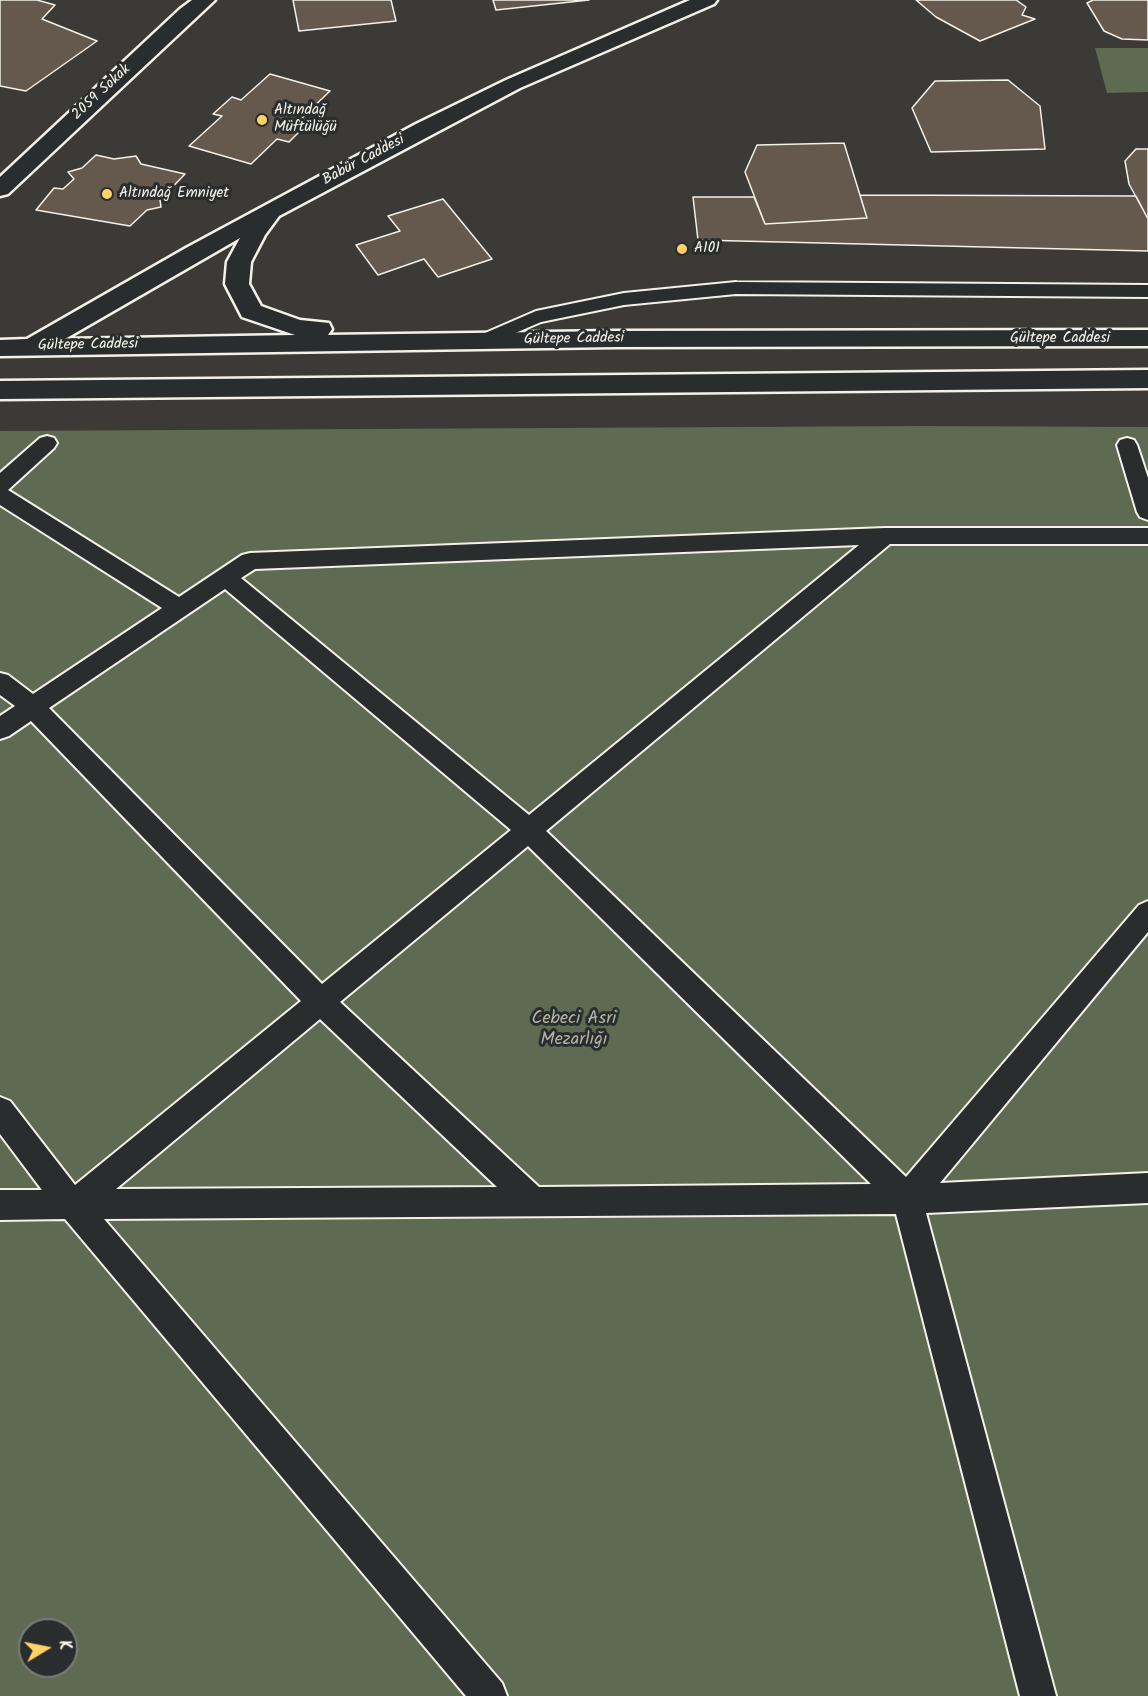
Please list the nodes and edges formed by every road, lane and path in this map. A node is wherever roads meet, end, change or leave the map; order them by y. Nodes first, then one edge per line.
1 (203, 0) edge
2 (707, 0) edge
3 (0, 189) edge
4 (272, 211) junction
5 (1148, 291) edge
6 (1148, 338) edge
7 (483, 341) junction
8 (364, 342) junction
9 (33, 346) junction
10 (0, 348) edge
11 (1148, 379) edge
12 (0, 390) edge
13 (48, 443) dead end
14 (1127, 445) dead end
15 (0, 484) edge
16 (0, 495) edge
17 (1148, 512) edge
18 (885, 536) junction
19 (1148, 536) edge
20 (225, 577) junction
21 (179, 608) junction
22 (0, 682) edge
23 (33, 707) junction
24 (0, 729) edge
25 (529, 830) junction
26 (1148, 913) edge
27 (321, 1002) junction
28 (0, 1111) edge
29 (1148, 1188) edge
30 (907, 1199) junction
31 (534, 1202) junction
32 (0, 1205) edge
33 (73, 1206) junction
34 (489, 1696) edge
35 (1038, 1696) edge

1 - 3 main road, 2059 Sokak
2 - 4 main road, Babür Caddesi
4 - 8 main road
4 - 9 main road, Babür Caddesi
5 - 7 lane
6 - 7 main road, Gültepe Caddesi
7 - 8 main road, Gültepe Caddesi
8 - 9 main road, Gültepe Caddesi
9 - 10 main road, Gültepe Caddesi
11 - 12 main road
13 - 15 lane
14 - 17 lane
16 - 21 lane
18 - 19 lane
18 - 20 lane
18 - 25 lane
20 - 21 lane
20 - 25 lane
21 - 23 lane
22 - 23 lane
23 - 24 lane
23 - 27 lane
25 - 27 lane
25 - 30 lane
26 - 30 lane
27 - 31 lane
27 - 33 lane
28 - 33 lane
29 - 30 lane
30 - 31 lane
30 - 35 lane
31 - 33 lane
32 - 33 lane
33 - 34 lane

